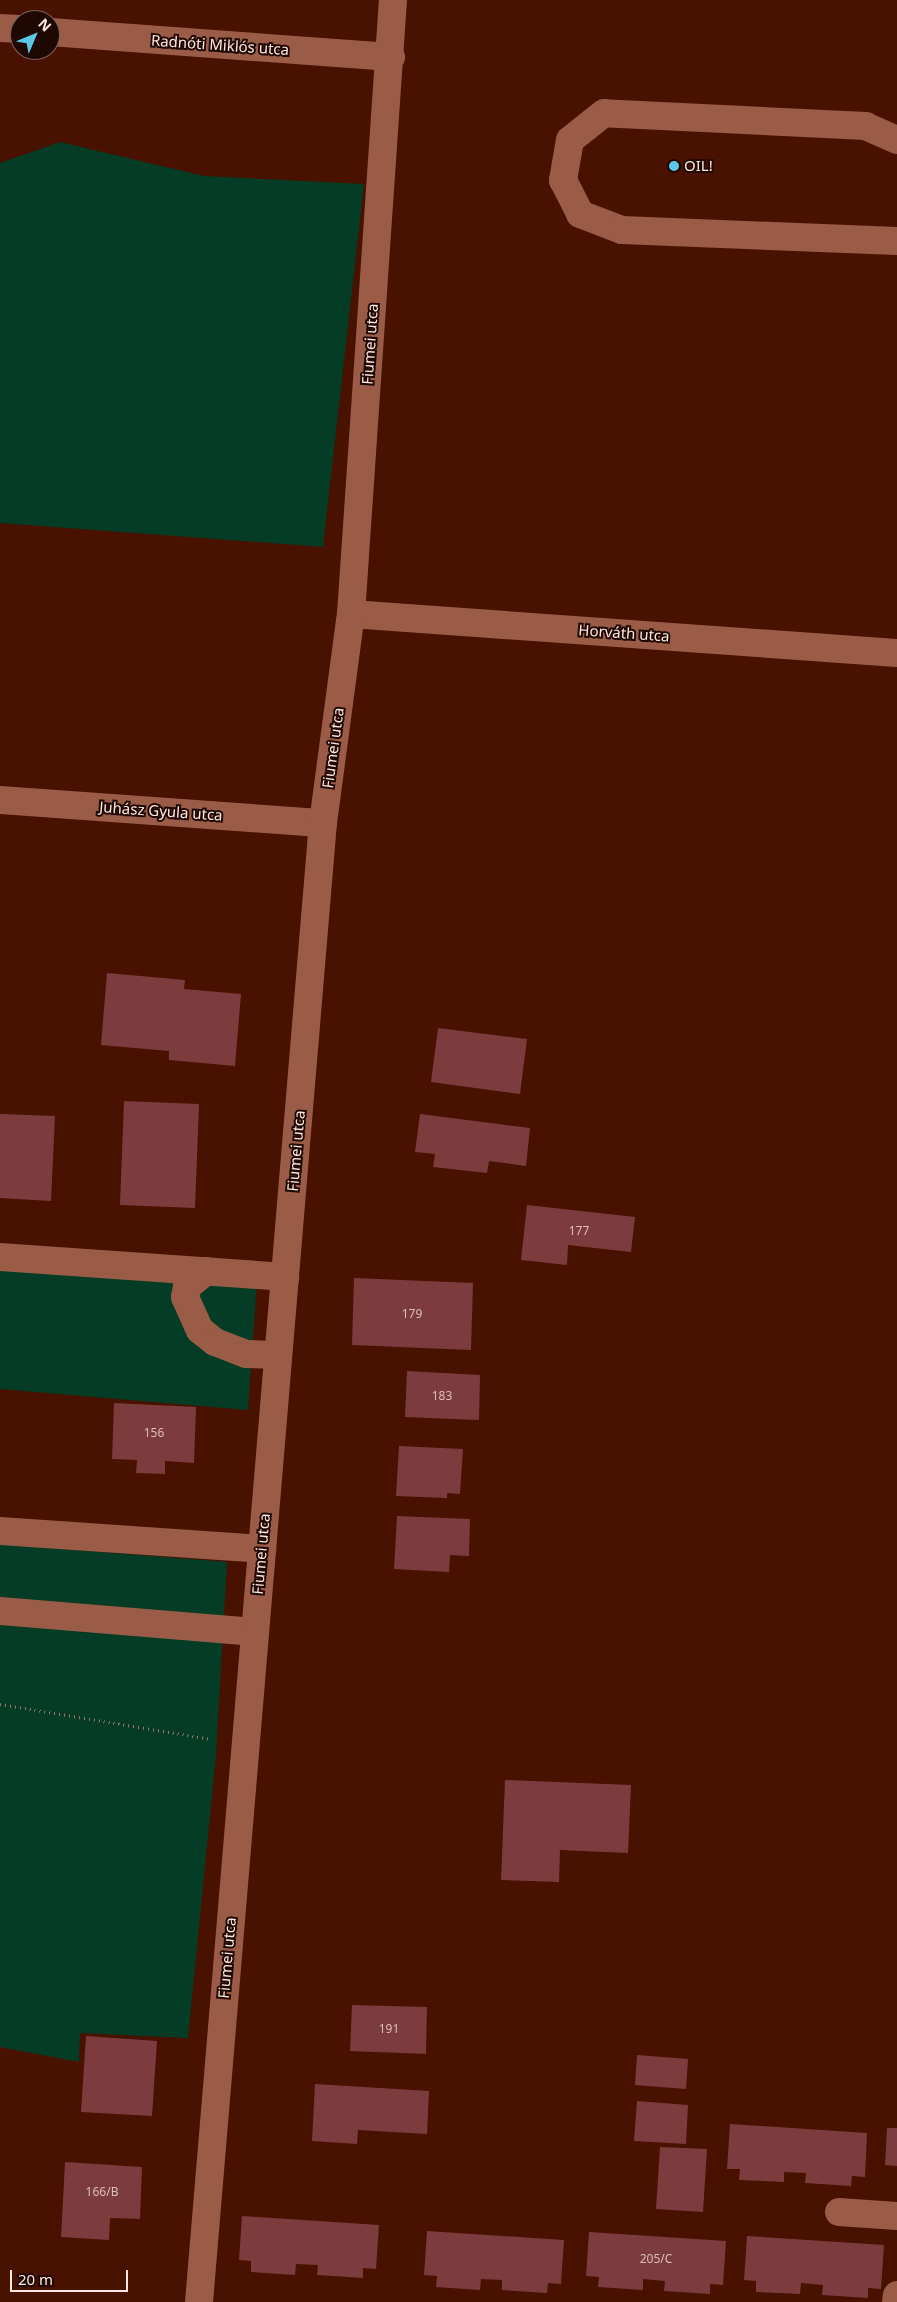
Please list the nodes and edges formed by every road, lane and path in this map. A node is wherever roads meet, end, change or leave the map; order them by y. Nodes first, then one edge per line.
1 (393, 0) edge
2 (60, 33) edge
3 (390, 57) junction
4 (897, 140) edge
5 (897, 241) edge
6 (351, 614) junction
7 (897, 653) edge
8 (0, 800) edge
9 (323, 823) junction
10 (0, 1257) edge
11 (206, 1271) junction
12 (285, 1277) junction
13 (278, 1355) junction
14 (0, 1530) edge
15 (262, 1549) junction
16 (0, 1611) edge
17 (255, 1632) junction
18 (0, 1704) edge
19 (245, 1750) junction
20 (839, 2212) dead end
21 (897, 2216) edge
22 (897, 2295) edge
23 (199, 2302) edge
24 (896, 2302) edge

1 - 3 street, Fiumei utca
2 - 3 street, Radnóti Miklós utca
3 - 6 street, Fiumei utca
4 - 5 street
6 - 7 street, Horváth utca
6 - 9 street, Fiumei utca
8 - 9 street, Juhász Gyula utca
9 - 12 street, Fiumei utca
10 - 11 street
11 - 12 street
11 - 13 street
12 - 13 street, Fiumei utca
13 - 15 street, Fiumei utca
14 - 15 street
15 - 17 street, Fiumei utca
16 - 17 street
17 - 19 street, Fiumei utca
18 - 19 path
19 - 23 street, Fiumei utca
20 - 21 street
22 - 24 street

